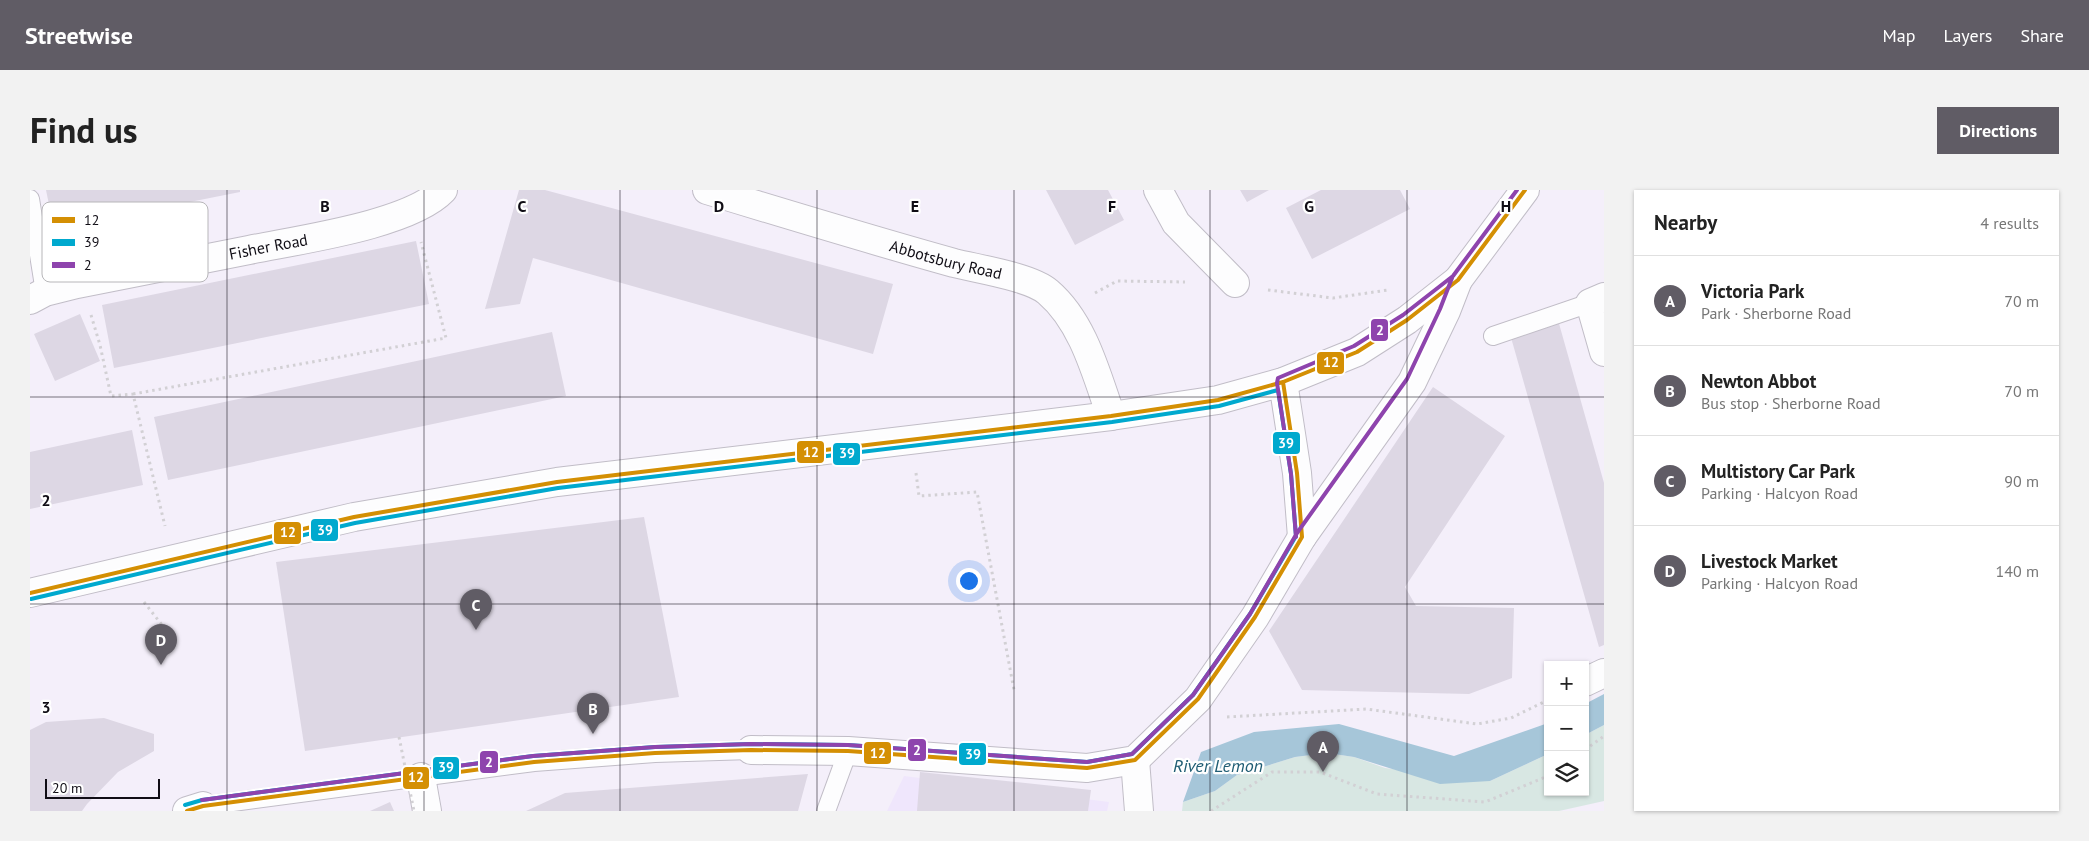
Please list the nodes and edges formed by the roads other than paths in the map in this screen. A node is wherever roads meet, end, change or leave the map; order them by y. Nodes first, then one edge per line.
1 (443, 190) edge
2 (707, 190) edge
3 (1158, 190) edge
4 (1525, 190) edge
5 (30, 199) edge
6 (208, 258) edge
7 (1458, 280) junction
8 (87, 282) edge
9 (1235, 283) road end
10 (37, 296) edge
11 (1597, 300) edge
12 (1493, 336) dead end
13 (1604, 352) edge
14 (1284, 382) junction
15 (1111, 416) junction
16 (1302, 537) junction
17 (30, 593) edge
18 (1604, 673) edge
19 (1589, 680) edge
20 (751, 750) joint
21 (848, 750) junction
22 (1135, 760) junction
23 (421, 777) junction
24 (195, 808) edge
25 (426, 811) edge
26 (826, 811) edge
27 (1139, 811) edge

1 - 6 street, Fisher Road
2 - 15 street, Abbotsbury Road
3 - 9 street
4 - 7 street
5 - 10 lane
7 - 14 street
7 - 16 street
8 - 10 street, Fisher Road
11 - 12 lane
11 - 13 street
14 - 15 street
14 - 16 street
15 - 17 street
16 - 22 street
18 - 19 street
20 - 21 street
20 - 23 lane
21 - 22 street
21 - 26 lane
22 - 27 street
23 - 24 lane
23 - 25 street

